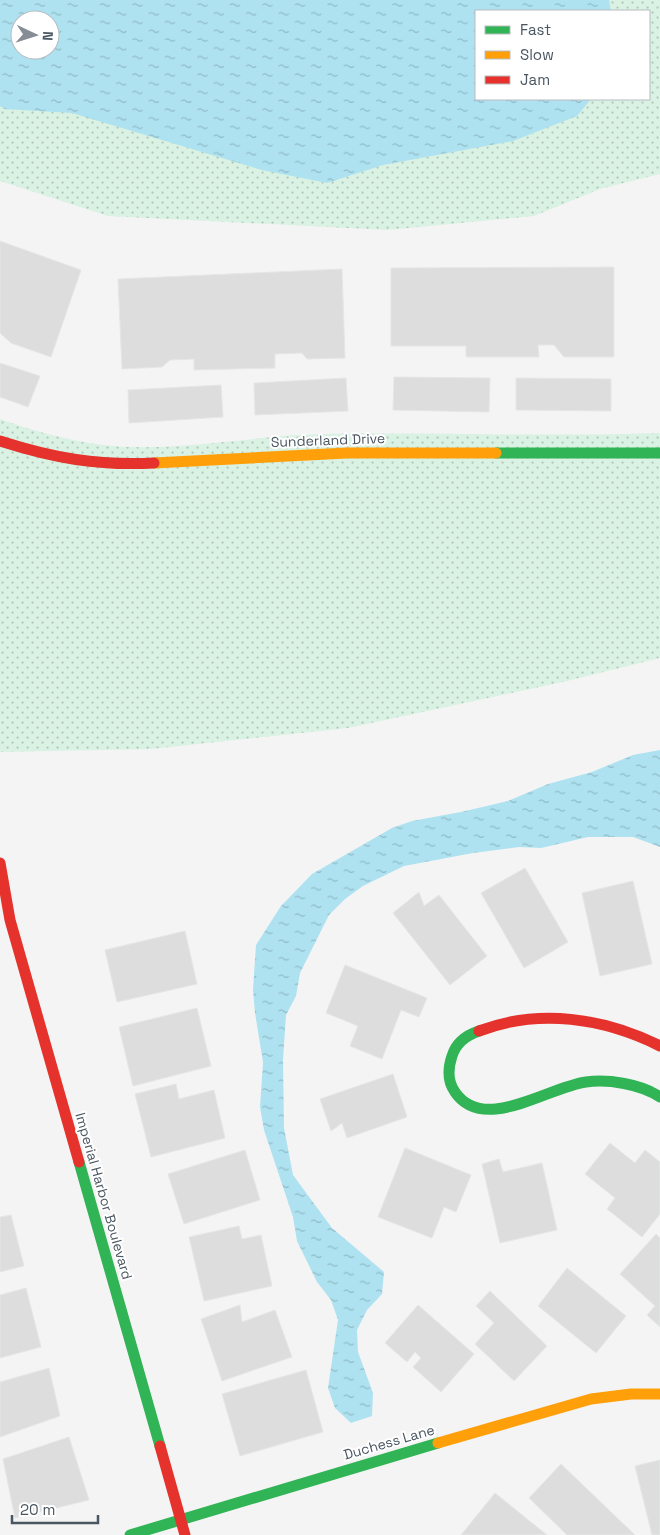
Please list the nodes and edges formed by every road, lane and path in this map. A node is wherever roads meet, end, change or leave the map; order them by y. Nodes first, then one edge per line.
1 (0, 441) edge
2 (660, 453) edge
3 (0, 863) edge
4 (660, 1046) edge
5 (660, 1097) edge
6 (660, 1394) edge
7 (181, 1520) junction
8 (130, 1535) edge
9 (186, 1535) edge

1 - 2 street, Sunderland Drive
3 - 7 street, Imperial Harbor Boulevard
4 - 5 street
6 - 7 street, Duchess Lane
7 - 8 street, Duchess Lane
7 - 9 street, Imperial Harbor Boulevard

